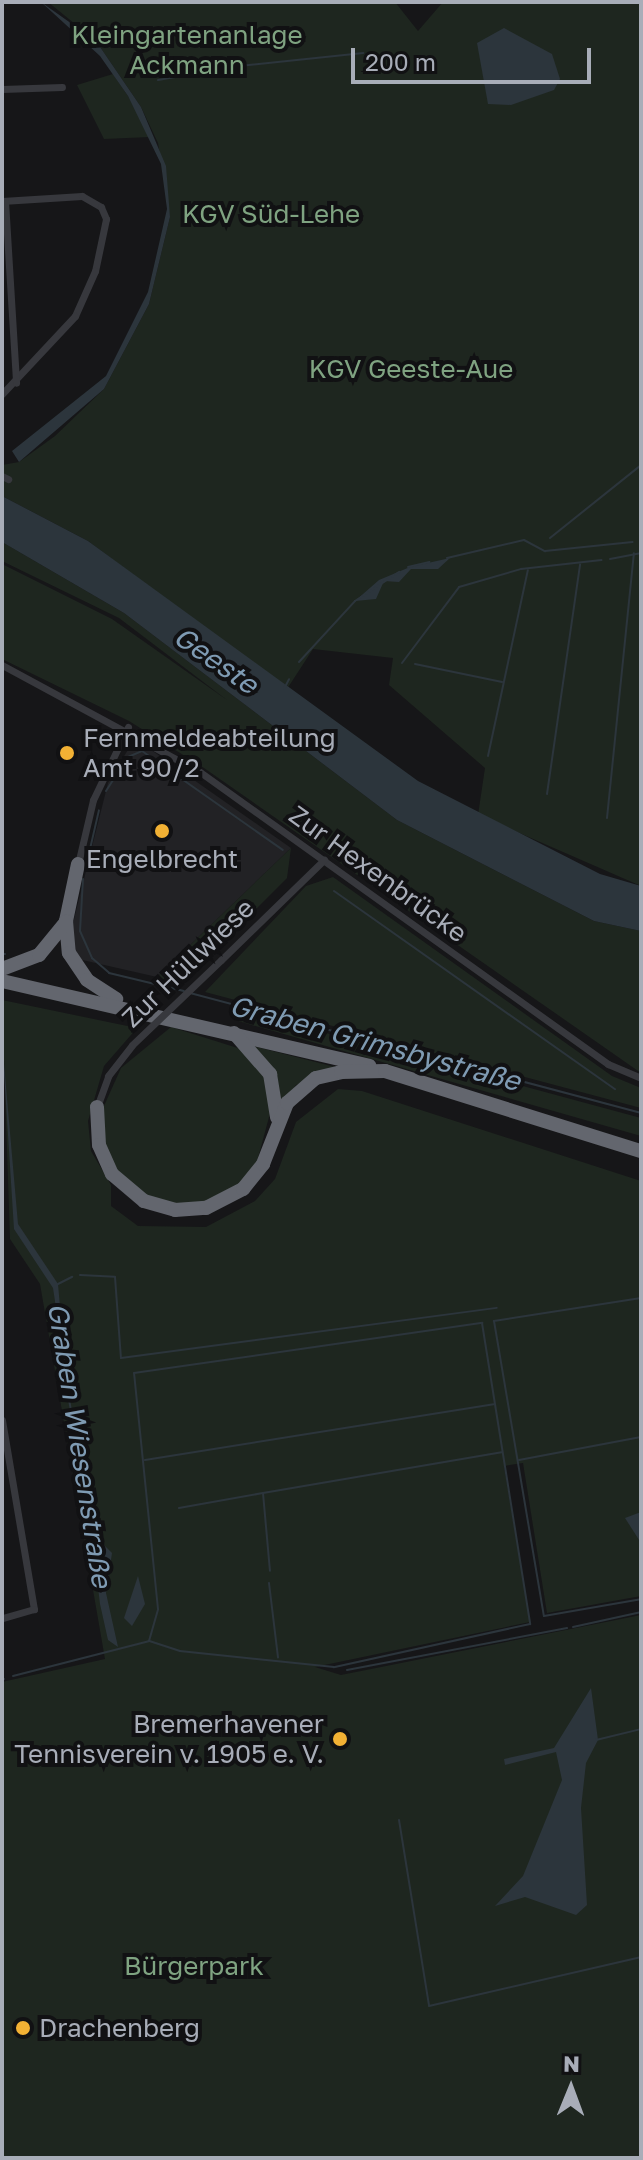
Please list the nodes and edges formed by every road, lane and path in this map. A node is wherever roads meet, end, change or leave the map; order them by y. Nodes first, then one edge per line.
1 (62, 87) dead end
2 (2, 89) edge
3 (4, 201) edge
4 (16, 383) junction
5 (2, 394) edge
6 (2, 665) edge
7 (128, 727) junction
8 (324, 860) junction
9 (78, 864) joint
10 (66, 921) junction
11 (2, 969) edge
12 (2, 981) edge
13 (126, 1006) junction
14 (225, 1028) junction
15 (385, 1071) junction
16 (641, 1078) edge
17 (97, 1107) joint
18 (276, 1126) junction
19 (641, 1151) edge
20 (2, 1420) edge
21 (2, 1618) edge

1 - 2 street
3 - 4 street
3 - 4 street
4 - 5 street
6 - 7 street, Zur Hexenbrücke
7 - 8 street, Zur Hexenbrücke
7 - 9 street
8 - 16 street, Zur Hexenbrücke
8 - 17 street, Zur Hüllwiese, bridge
9 - 10 highway
10 - 11 highway
10 - 13 highway
12 - 13 highway
13 - 14 highway
14 - 15 highway
14 - 18 highway
15 - 18 highway
15 - 19 highway
17 - 18 highway
20 - 21 street

